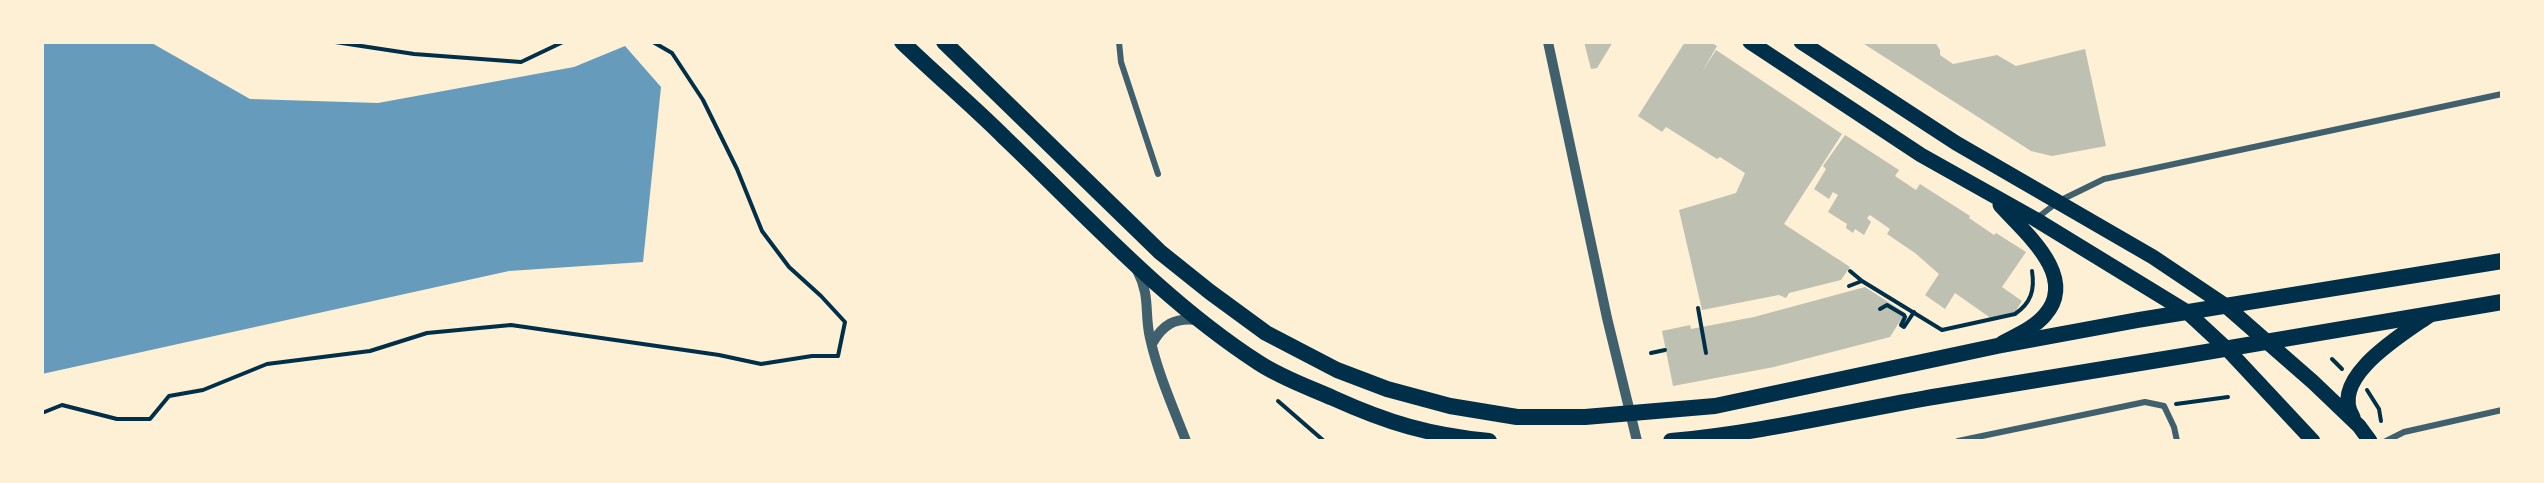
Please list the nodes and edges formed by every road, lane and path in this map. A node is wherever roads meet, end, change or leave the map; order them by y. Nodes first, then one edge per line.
1 (335, 42) edge
2 (563, 42) edge
3 (653, 42) edge
4 (902, 42) edge
5 (944, 42) edge
6 (1119, 42) edge
7 (1548, 42) edge
8 (1750, 42) edge
9 (1801, 42) edge
10 (2502, 94) edge
11 (1158, 174) dead end
12 (1989, 194) junction
13 (2059, 201) junction
14 (2035, 219) junction
15 (2502, 261) edge
16 (1133, 263) junction
17 (2031, 266) dead end
18 (1850, 271) dead end
19 (1862, 281) junction
20 (1849, 286) dead end
21 (2502, 302) edge
22 (2226, 306) junction
23 (1698, 308) dead end
24 (1880, 309) dead end
25 (1914, 312) junction
26 (2187, 312) junction
27 (2430, 315) junction
28 (1200, 321) junction
29 (2269, 343) junction
30 (1152, 344) junction
31 (1997, 346) junction
32 (2227, 349) junction
33 (1665, 350) dead end
34 (1651, 353) dead end
35 (1706, 353) dead end
36 (2332, 359) dead end
37 (2342, 369) dead end
38 (2365, 388) dead end
39 (2228, 397) dead end
40 (1278, 401) dead end
41 (2164, 406) junction
42 (2502, 410) edge
43 (42, 414) edge
44 (2381, 421) dead end
45 (2359, 426) junction
46 (1186, 441) edge
47 (1324, 441) edge
48 (1489, 441) edge
49 (1637, 441) edge
50 (1671, 441) edge
51 (1958, 441) edge
52 (2177, 441) edge
53 (2313, 441) edge
54 (2370, 441) edge
55 (2386, 441) edge

1 - 2 path
3 - 43 path
4 - 16 highway
5 - 31 highway
6 - 11 street
7 - 49 street
8 - 12 main road
9 - 13 main road
10 - 13 street
12 - 14 main road
12 - 31 main road
13 - 14 street
13 - 22 main road
14 - 26 main road
15 - 22 highway
16 - 28 highway
16 - 30 street
17 - 25 path
18 - 19 path
19 - 20 path
19 - 25 path
21 - 27 highway
22 - 26 highway
22 - 29 main road
23 - 35 path
24 - 25 path
26 - 31 highway
26 - 32 main road
27 - 29 highway
27 - 45 main road
28 - 30 street
28 - 48 highway
29 - 32 highway
29 - 45 main road
30 - 46 street
32 - 50 highway
32 - 53 main road
33 - 34 path
36 - 37 path
38 - 44 path
39 - 41 path
40 - 47 path
41 - 51 street
41 - 52 street
42 - 55 street
45 - 54 main road

